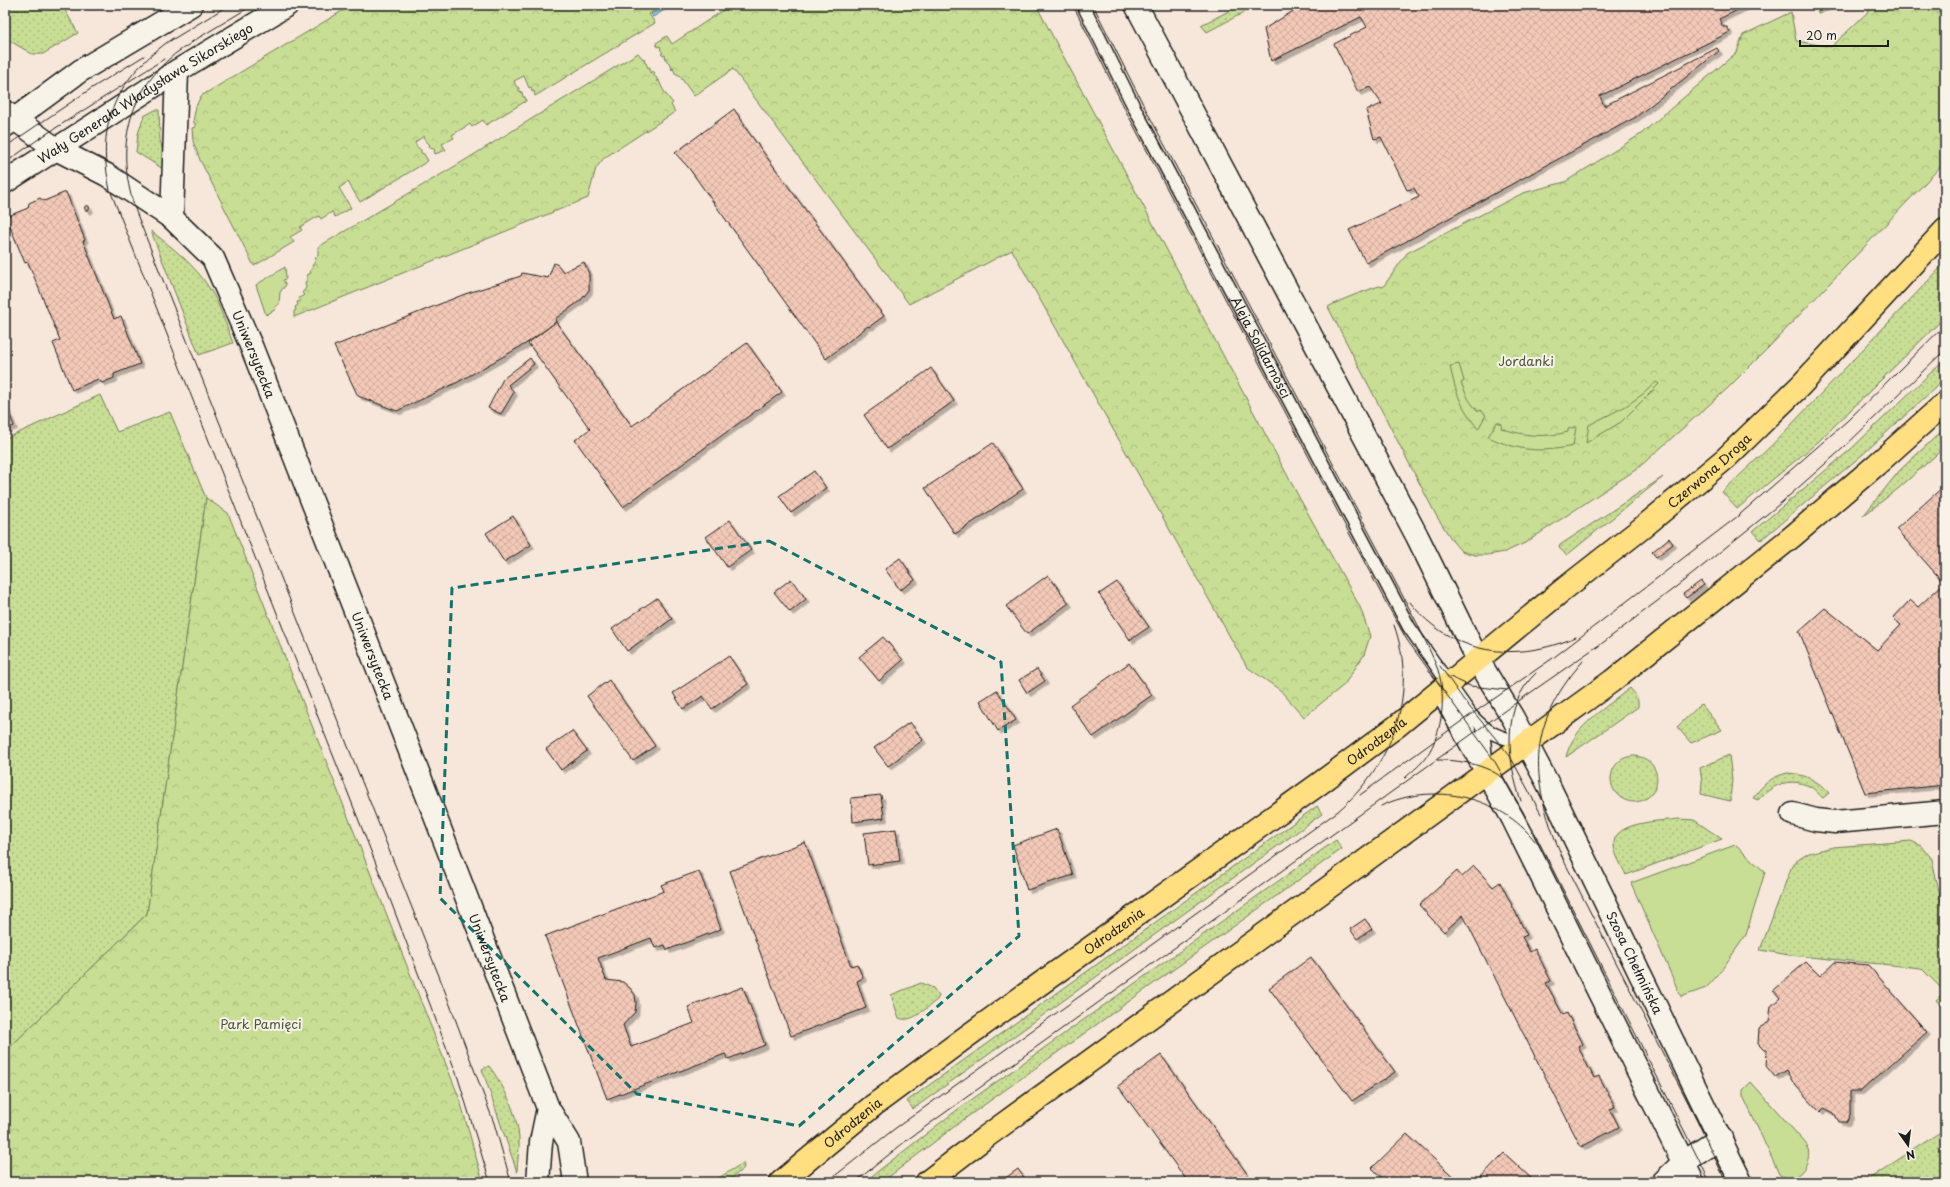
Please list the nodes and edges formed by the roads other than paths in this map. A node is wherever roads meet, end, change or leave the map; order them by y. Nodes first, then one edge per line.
1 (191, 5) edge
2 (287, 5) edge
3 (1083, 5) edge
4 (1136, 5) edge
5 (177, 71) junction
6 (8, 119) edge
7 (56, 149) junction
8 (5, 182) edge
9 (172, 218) junction
10 (1945, 230) edge
11 (1945, 403) edge
12 (1478, 660) junction
13 (1445, 687) junction
14 (1483, 728) junction
15 (1526, 744) junction
16 (1487, 773) junction
17 (1945, 812) edge
18 (1793, 814) dead end
19 (548, 1108) junction
20 (1721, 1138) junction
21 (1684, 1162) junction
22 (538, 1182) edge
23 (575, 1182) edge
24 (781, 1182) edge
25 (927, 1182) edge
26 (1663, 1182) edge
27 (1693, 1182) edge
28 (1741, 1182) edge

1 - 6 street
2 - 5 street, Wały Generała Władysława Sikorskiego
3 - 13 lane, Aleja Solidarności
4 - 12 street
5 - 7 street, Wały Generała Władysława Sikorskiego
5 - 9 street
6 - 7 street, Uniwersytecka
7 - 8 street, Wały Generała Władysława Sikorskiego
7 - 9 street, Uniwersytecka
9 - 19 street, Uniwersytecka
10 - 12 main road, Czerwona Droga
11 - 15 main road
12 - 13 main road, Czerwona Droga
12 - 15 street, Szosa Chełmińska
13 - 14 lane
13 - 16 street
13 - 24 main road, Odrodzenia
14 - 15 lane
14 - 16 lane
15 - 16 main road
15 - 20 street, Szosa Chełmińska
16 - 21 street
16 - 25 main road
17 - 18 street
19 - 22 street
19 - 23 street, Uniwersytecka
20 - 21 street
20 - 28 street, Szosa Chełmińska
21 - 26 street
21 - 27 street

